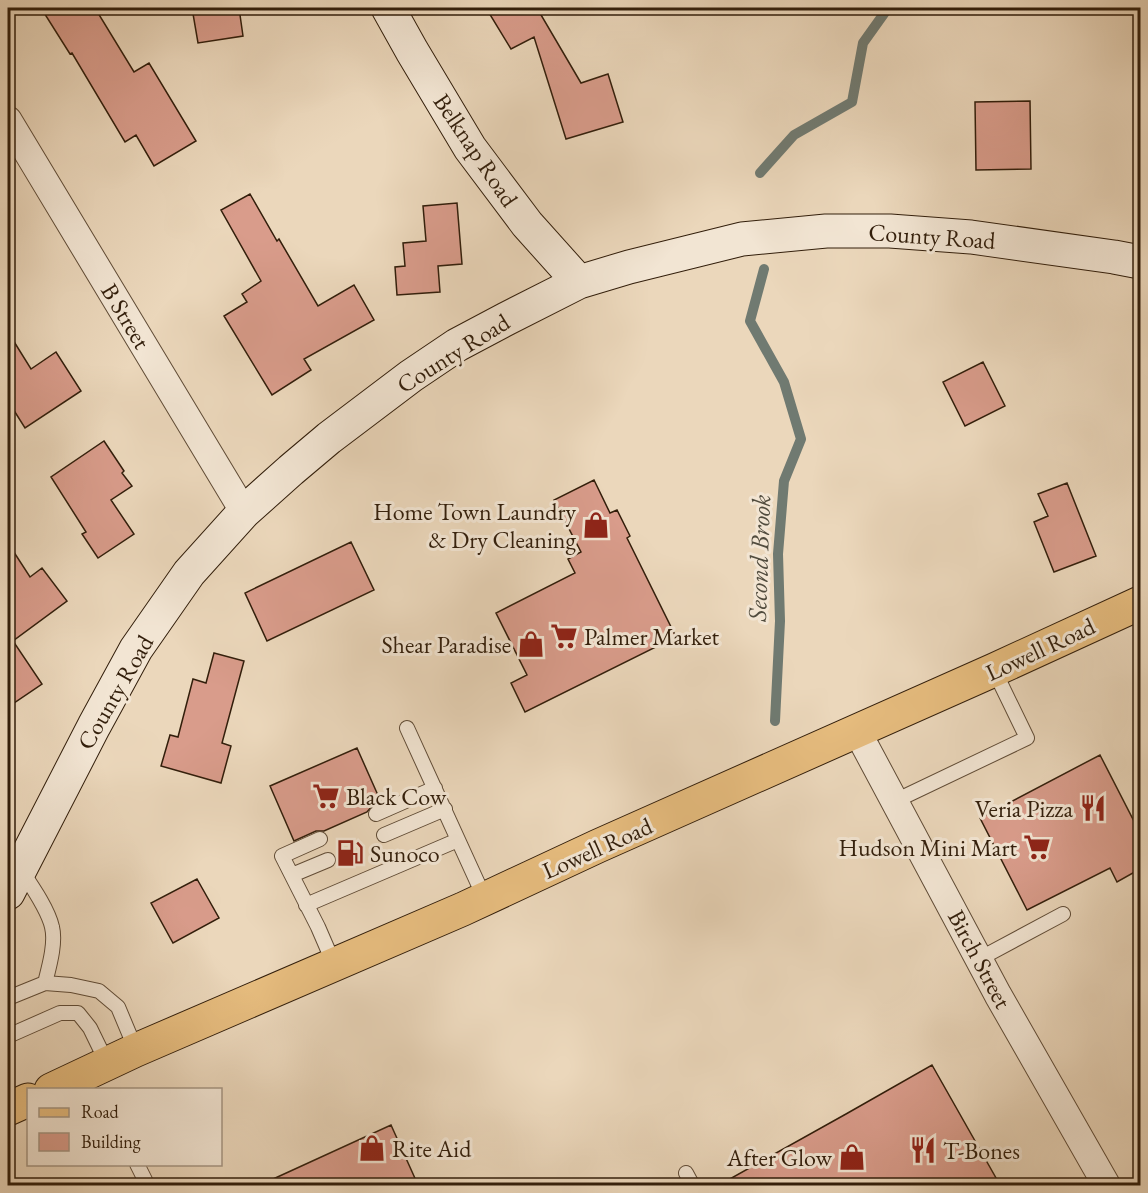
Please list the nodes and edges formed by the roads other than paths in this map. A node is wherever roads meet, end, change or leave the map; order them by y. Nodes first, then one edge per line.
1 (388, 8) edge
2 (8, 120) edge
3 (1140, 262) edge
4 (579, 282) junction
5 (244, 512) junction
6 (1140, 603) edge
7 (994, 670) junction
8 (407, 728) dead end
9 (857, 731) junction
10 (435, 788) junction
11 (895, 801) junction
12 (444, 809) junction
13 (376, 814) dead end
14 (384, 835) dead end
15 (320, 839) dead end
16 (458, 840) junction
17 (328, 860) dead end
18 (12, 870) edge
19 (292, 875) junction
20 (485, 899) junction
21 (306, 905) junction
22 (1063, 914) dead end
23 (979, 959) junction
24 (334, 964) junction
25 (45, 982) junction
26 (8, 998) edge
27 (8, 1036) edge
28 (136, 1050) junction
29 (96, 1072) junction
30 (54, 1088) edge
31 (27, 1100) edge
32 (8, 1109) edge
33 (138, 1166) edge
34 (686, 1173) dead end
35 (145, 1180) dead end
36 (1098, 1182) edge
37 (693, 1185) edge

1 - 4 street, Belknap Road
2 - 5 street, B Street
3 - 4 street, County Road
4 - 5 street, County Road
5 - 18 street, County Road
6 - 7 main road, Lowell Road
7 - 9 main road, Lowell Road
7 - 11 lane
8 - 10 lane
9 - 11 street, Birch Street
9 - 20 main road, Lowell Road
10 - 12 lane
10 - 13 lane
11 - 23 street, Birch Street
12 - 14 lane
12 - 16 lane
15 - 19 lane
16 - 20 lane
16 - 21 lane
17 - 19 lane
18 - 25 lane
19 - 21 lane
20 - 24 main road, Lowell Road
21 - 24 lane
22 - 23 lane
23 - 36 street, Birch Street
24 - 28 main road, Lowell Road
25 - 26 lane
25 - 28 lane
27 - 29 lane
28 - 29 main road, Lowell Road
29 - 30 main road, Lowell Road
31 - 32 main road
33 - 35 lane
34 - 37 lane

